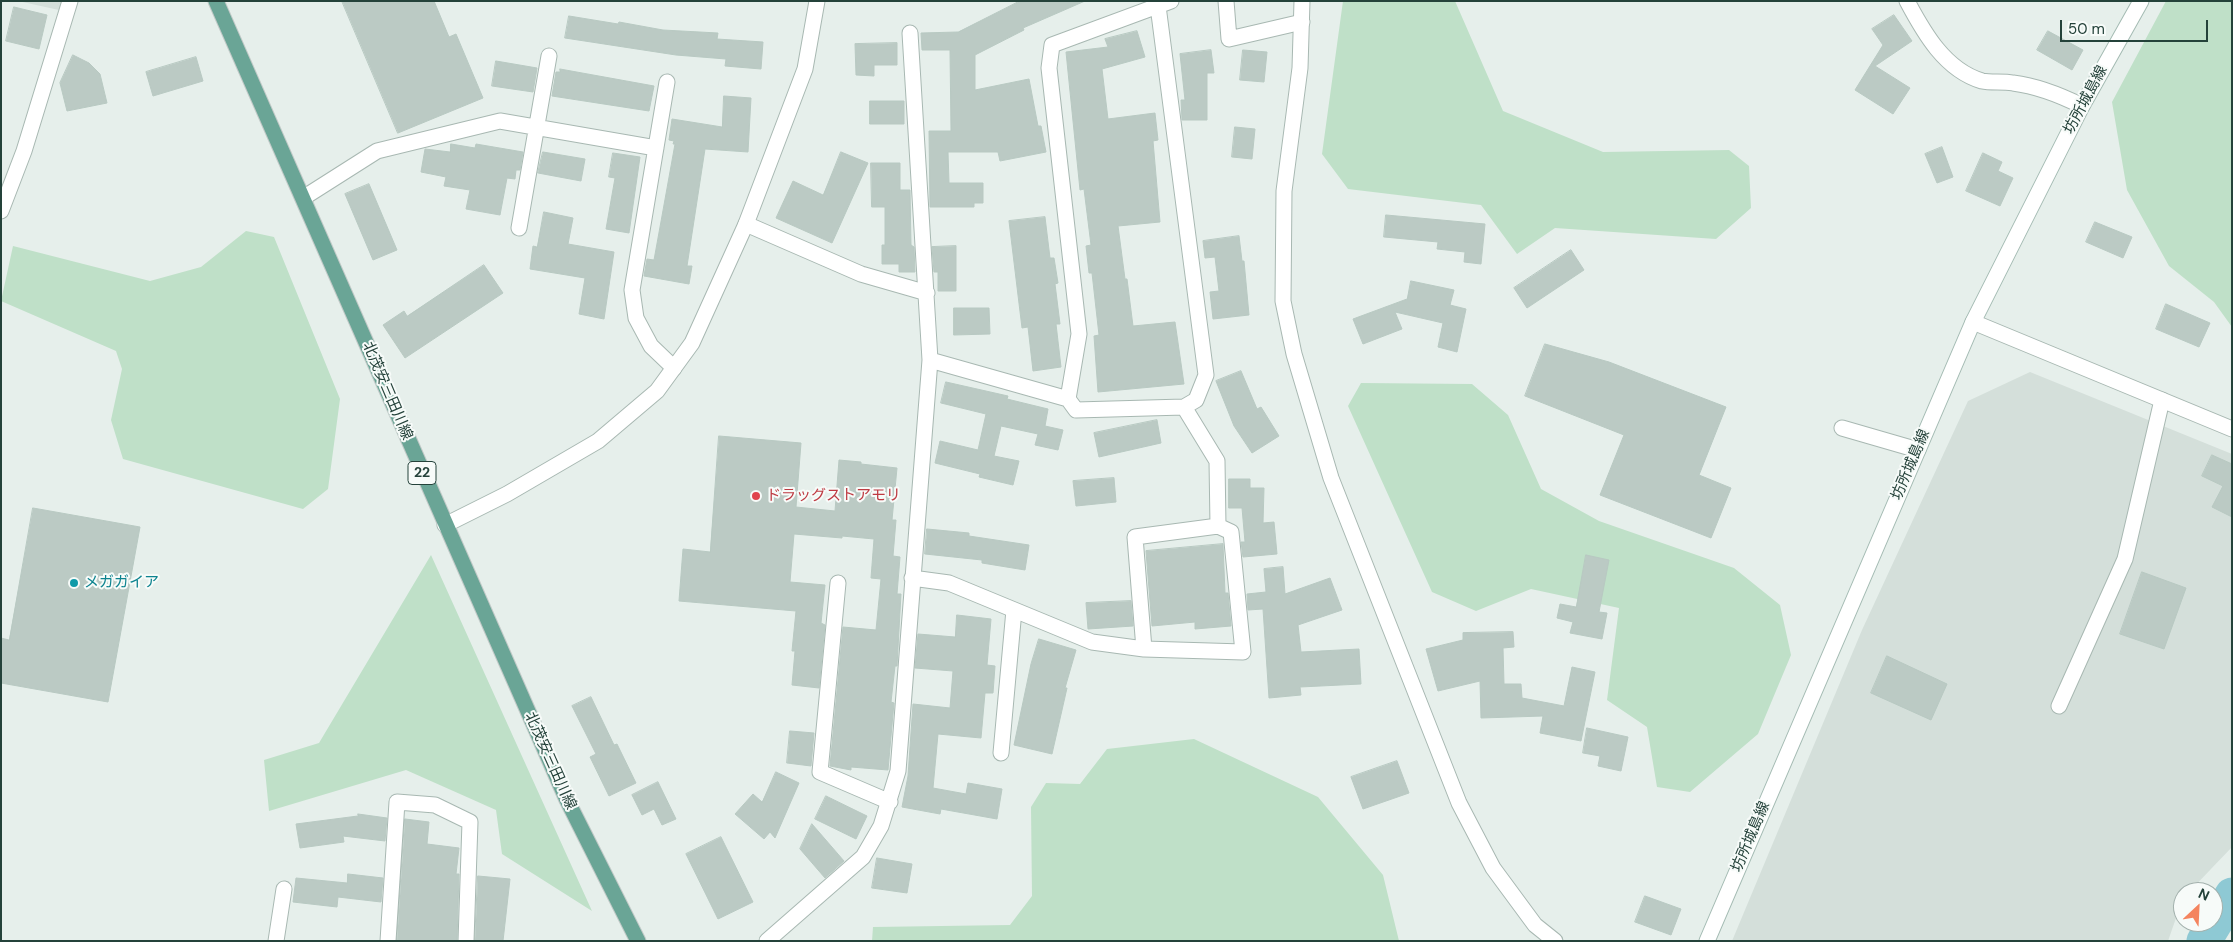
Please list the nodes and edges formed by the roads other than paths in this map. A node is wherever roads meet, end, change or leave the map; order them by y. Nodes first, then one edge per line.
1 (70, 1) edge
2 (216, 1) edge
3 (817, 1) edge
4 (1226, 1) edge
5 (1302, 1) edge
6 (1908, 1) edge
7 (2141, 1) edge
8 (1164, 4) edge
9 (1302, 22) junction
10 (910, 33) dead end
11 (549, 56) dead end
12 (667, 82) dead end
13 (2082, 106) junction
14 (536, 128) junction
15 (656, 148) junction
16 (303, 198) junction
17 (1, 211) edge
18 (746, 224) junction
19 (520, 228) dead end
20 (926, 294) junction
21 (1973, 322) junction
22 (930, 360) junction
23 (674, 368) junction
24 (1068, 399) junction
25 (2162, 400) junction
26 (1184, 407) junction
27 (1842, 428) dead end
28 (2232, 429) edge
29 (1918, 450) junction
30 (445, 525) junction
31 (1218, 526) junction
32 (912, 578) junction
33 (838, 583) dead end
34 (1014, 610) junction
35 (1144, 649) junction
36 (2058, 706) dead end
37 (1001, 753) dead end
38 (890, 802) junction
39 (284, 889) dead end
40 (276, 941) edge
41 (388, 941) edge
42 (466, 941) edge
43 (638, 941) edge
44 (767, 941) edge
45 (1554, 941) edge
46 (1707, 941) edge

1 - 17 street
2 - 16 main road, 北茂安三田川線 / 22
3 - 18 street
4 - 9 street
5 - 9 street
6 - 13 street
7 - 13 street, 坊所城島線
8 - 24 street
8 - 26 street
9 - 45 street
10 - 20 street
11 - 14 street
12 - 15 street
13 - 21 street, 坊所城島線
14 - 15 street
14 - 16 street
14 - 19 street
15 - 23 street
16 - 30 main road, 北茂安三田川線 / 22
18 - 20 street
18 - 23 street
20 - 22 street
21 - 25 street
21 - 29 street, 坊所城島線
22 - 24 street
22 - 32 street
23 - 30 street
24 - 26 street
25 - 28 street
25 - 36 street
26 - 31 street
27 - 29 street
29 - 46 street, 坊所城島線
30 - 43 main road, 北茂安三田川線 / 22
31 - 35 street
31 - 35 street
32 - 34 street
32 - 38 street
33 - 38 street
34 - 35 street
34 - 37 street
38 - 44 street
39 - 40 street
41 - 42 street

